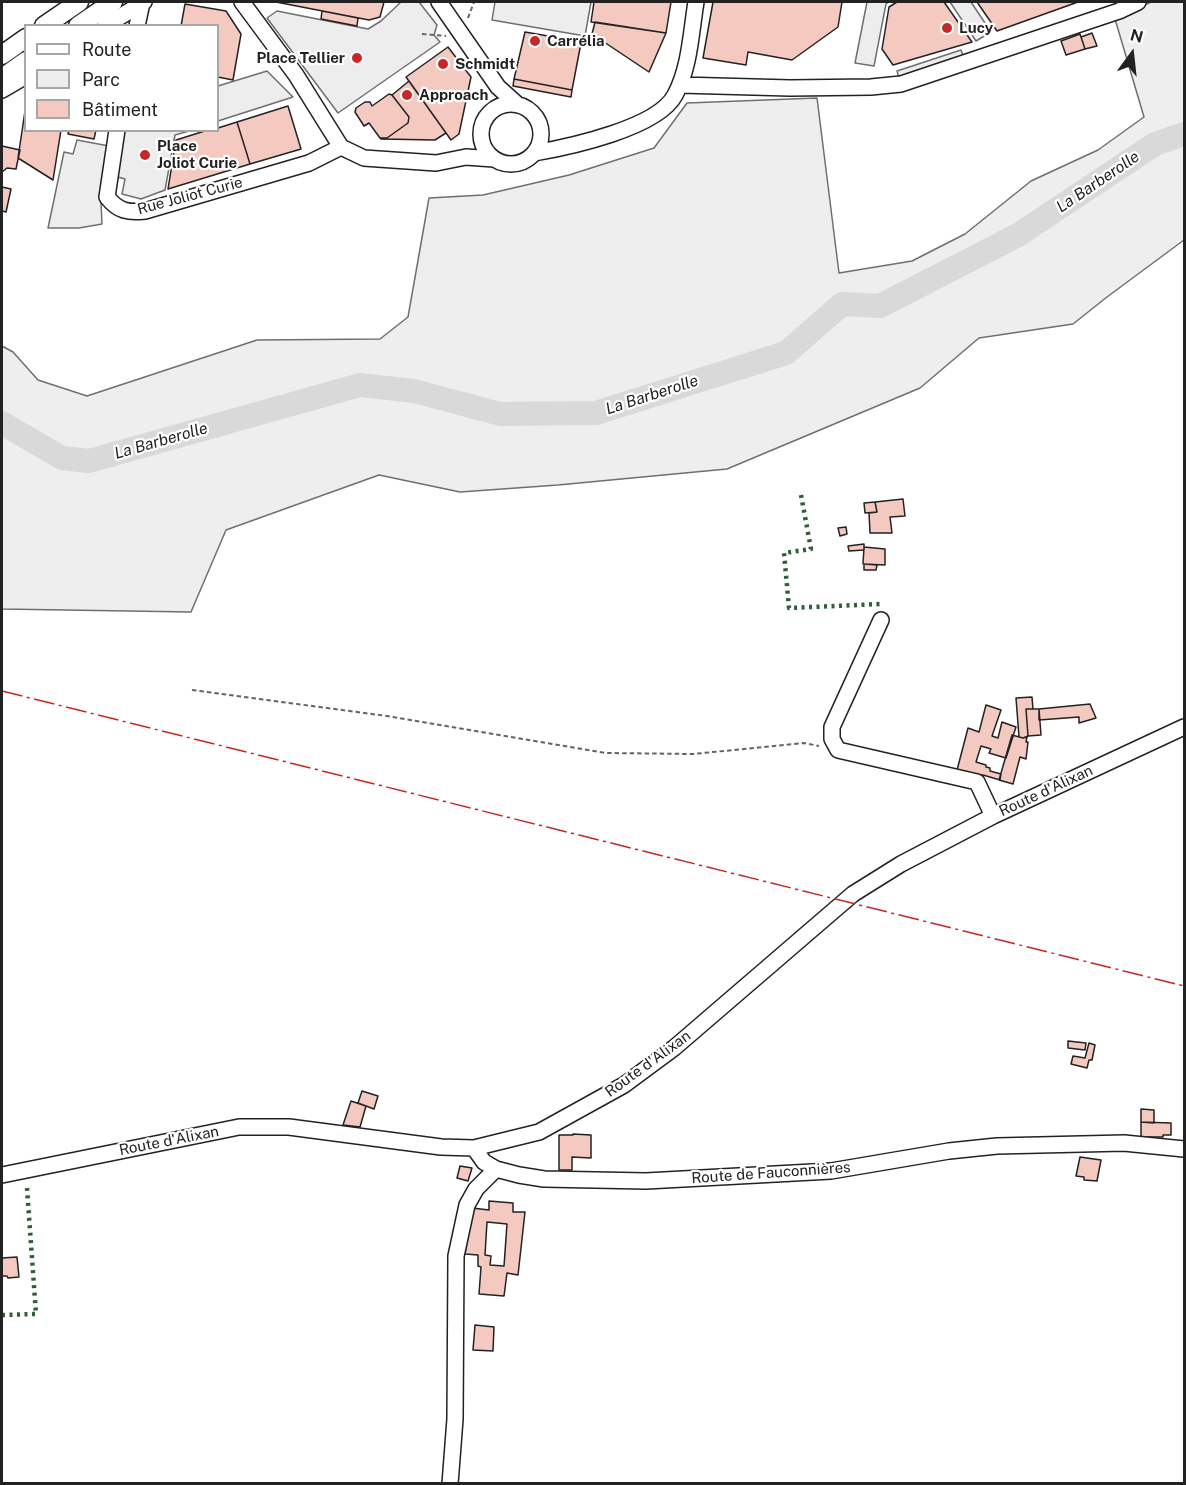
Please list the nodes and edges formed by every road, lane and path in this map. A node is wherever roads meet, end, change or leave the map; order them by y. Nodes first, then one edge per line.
1 (79, 2) edge
2 (113, 2) edge
3 (143, 2) edge
4 (242, 2) edge
5 (439, 2) edge
6 (474, 2) edge
7 (696, 2) edge
8 (1138, 2) edge
9 (465, 23) dead end
10 (47, 24) edge
11 (81, 24) edge
12 (108, 24) edge
13 (138, 24) edge
14 (422, 34) dead end
15 (447, 35) dead end
16 (24, 40) edge
17 (2, 55) edge
18 (24, 63) edge
19 (24, 77) edge
20 (2, 78) edge
21 (680, 84) junction
22 (498, 87) junction
23 (2, 90) edge
24 (518, 105) junction
25 (490, 113) junction
26 (540, 130) junction
27 (117, 132) edge
28 (481, 138) junction
29 (341, 147) junction
30 (562, 149) junction
31 (534, 153) junction
32 (466, 158) junction
33 (494, 159) junction
34 (881, 620) dead end
35 (192, 690) dead end
36 (1185, 727) edge
37 (838, 750) junction
38 (993, 816) junction
39 (474, 1148) junction
40 (1185, 1149) edge
41 (496, 1169) junction
42 (2, 1175) edge
43 (450, 1484) edge

1 - 10 main road
2 - 11 main road
3 - 12 street
3 - 13 street
4 - 29 street
5 - 22 street
6 - 9 path
7 - 21 street
8 - 21 street
14 - 15 path
16 - 17 main road
18 - 20 main road
19 - 23 street
21 - 30 street
22 - 24 street
22 - 25 street
24 - 25 street
24 - 26 street
25 - 28 street
26 - 30 street
26 - 31 street
27 - 29 street, Rue Joliot Curie
28 - 32 street
28 - 33 street
29 - 32 street
30 - 31 street
31 - 33 street
32 - 33 street
34 - 37 street
35 - 37 path
36 - 38 street, Route d'Alixan
37 - 38 street
38 - 39 street, Route d'Alixan
39 - 41 street
39 - 42 street, Route d'Alixan
40 - 41 street, Route de Fauconnières
41 - 43 street

